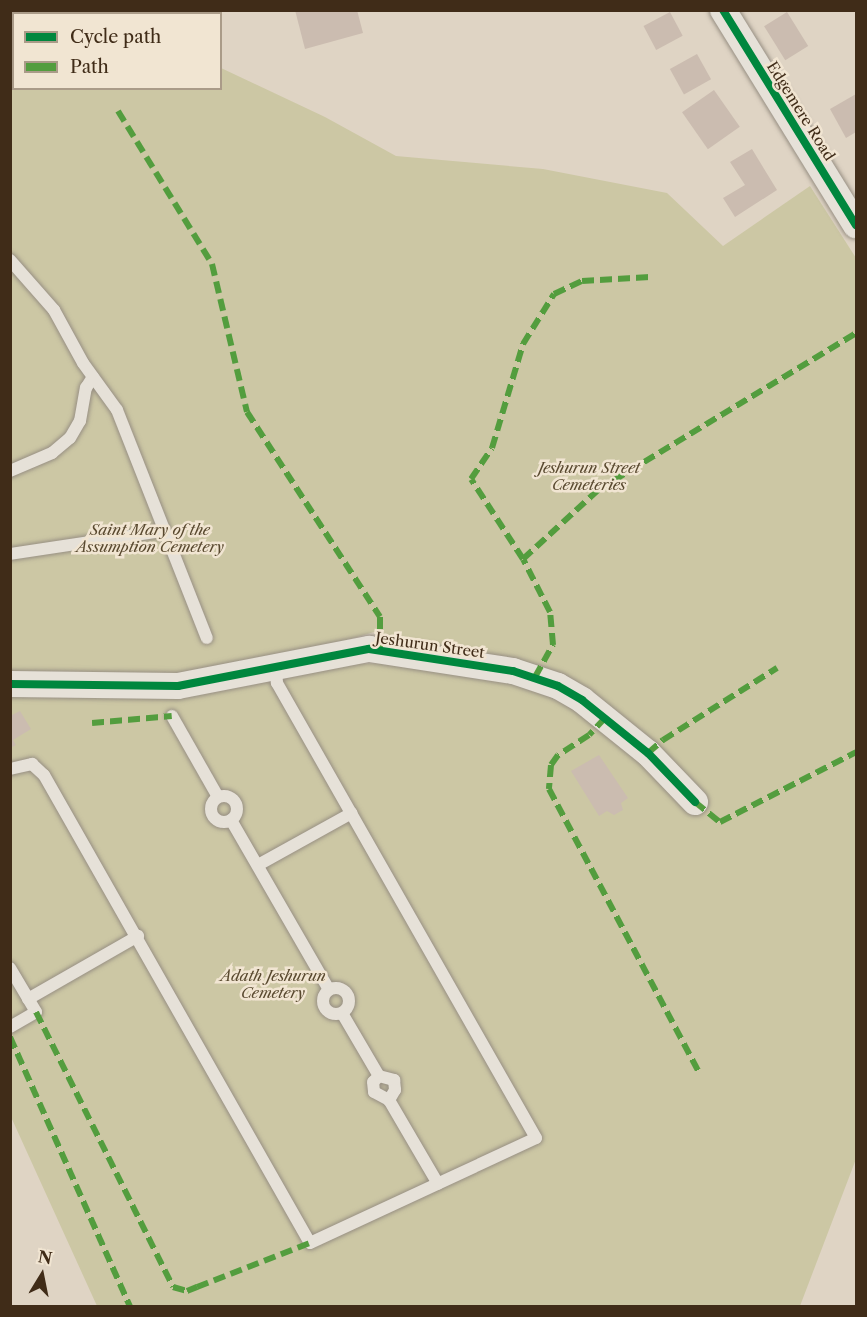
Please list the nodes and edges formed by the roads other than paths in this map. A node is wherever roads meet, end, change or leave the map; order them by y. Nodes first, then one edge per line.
1 (723, 10) edge
2 (856, 225) edge
3 (10, 260) edge
4 (93, 377) junction
5 (10, 471) edge
6 (162, 531) junction
7 (10, 554) edge
8 (207, 638) dead end
9 (276, 667) junction
10 (10, 684) edge
11 (172, 716) dead end
12 (10, 769) edge
13 (218, 797) junction
14 (695, 802) dead end
15 (352, 813) junction
16 (231, 820) junction
17 (258, 865) junction
18 (138, 936) junction
19 (10, 968) edge
20 (329, 990) junction
21 (28, 999) junction
22 (342, 1013) junction
23 (10, 1027) edge
24 (438, 1184) junction

1 - 2 street, Edgemere Road
3 - 4 lane
4 - 5 lane
4 - 6 lane
6 - 7 lane
6 - 8 lane
9 - 10 street, Jeshurun Street
9 - 14 street, Jeshurun Street
9 - 15 lane
11 - 13 lane
12 - 18 lane
13 - 16 lane
13 - 16 lane
15 - 17 lane
15 - 24 lane
16 - 17 lane
17 - 20 lane
18 - 21 lane
18 - 24 lane
19 - 21 lane
20 - 22 lane
20 - 22 lane
21 - 23 lane
22 - 24 lane

